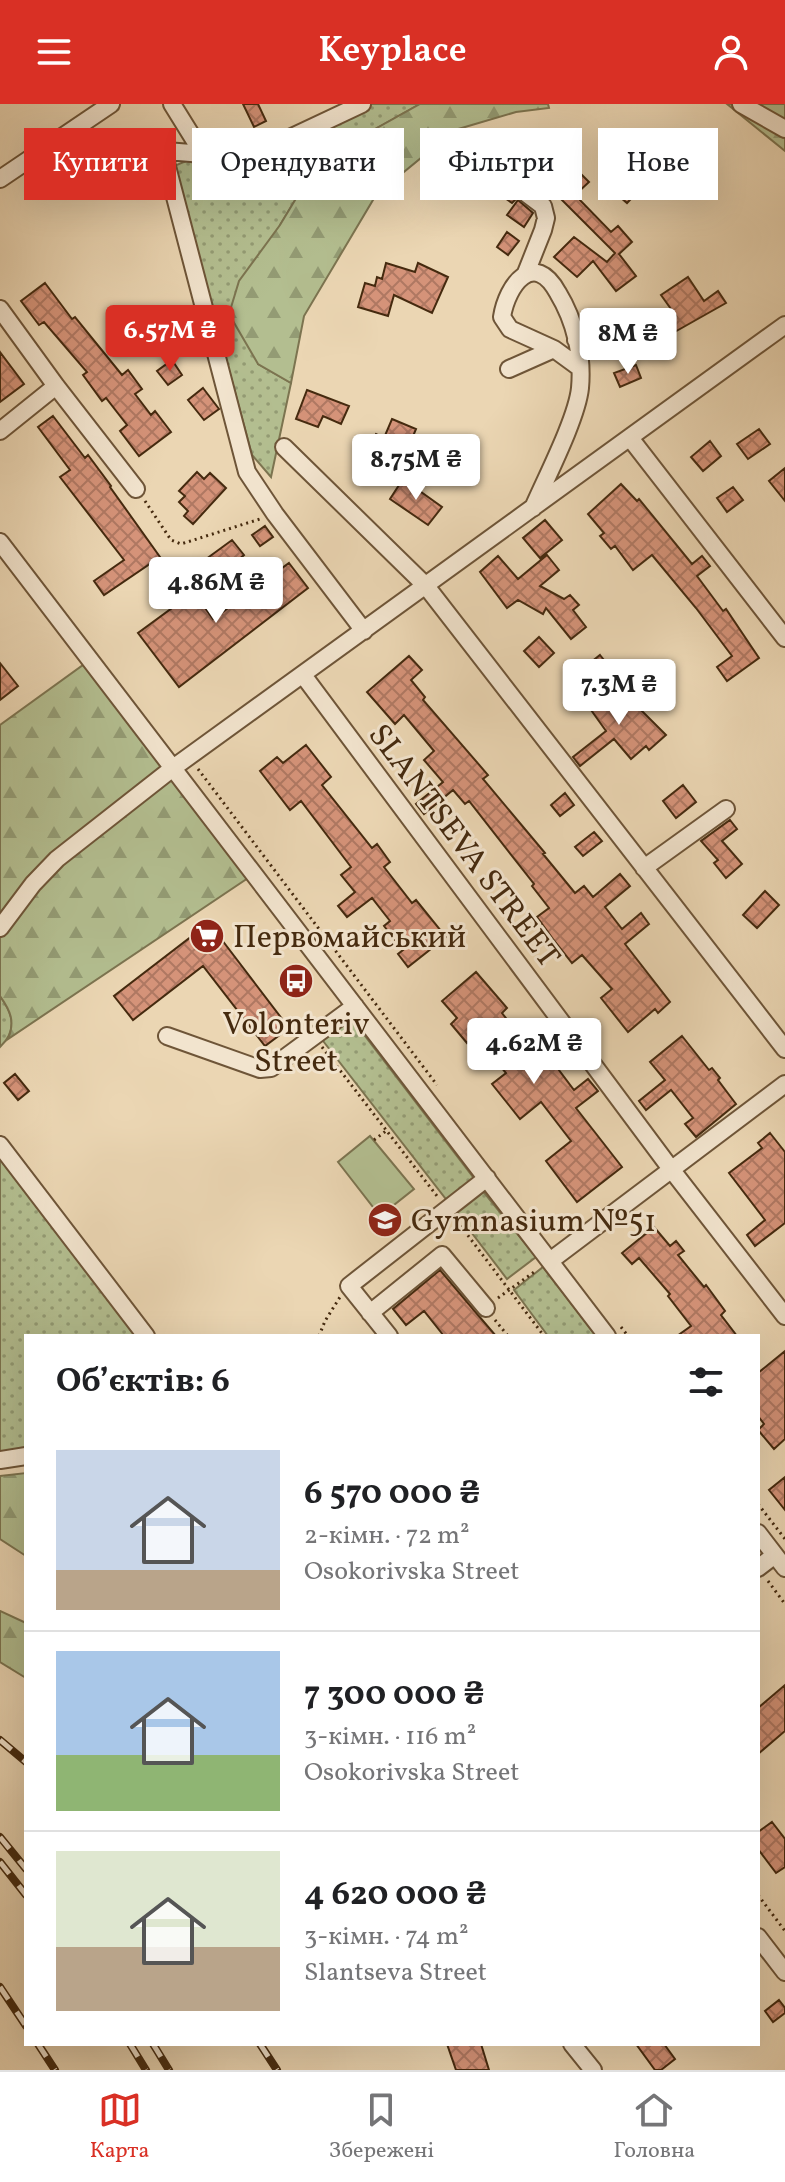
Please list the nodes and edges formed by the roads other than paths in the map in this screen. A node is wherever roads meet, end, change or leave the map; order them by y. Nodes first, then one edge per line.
1 (111, 104) edge
2 (172, 104) edge
3 (362, 104) edge
4 (741, 104) edge
5 (76, 128) edge
6 (311, 128) edge
7 (785, 129) edge
8 (192, 136) edge
9 (24, 163) edge
10 (0, 179) edge
11 (176, 200) edge
12 (535, 200) edge
13 (526, 273) junction
14 (0, 309) edge
15 (636, 319) dead end
16 (785, 325) edge
17 (576, 340) junction
18 (554, 349) junction
19 (580, 368) junction
20 (509, 369) dead end
21 (56, 386) junction
22 (0, 431) edge
23 (630, 438) junction
24 (284, 447) dead end
25 (136, 489) road end
26 (532, 510) junction
27 (0, 542) edge
28 (426, 586) junction
29 (364, 631) junction
30 (785, 638) edge
31 (303, 675) junction
32 (173, 768) junction
33 (726, 809) dead end
34 (644, 868) junction
35 (0, 928) edge
36 (355, 1006) junction
37 (167, 1036) dead end
38 (785, 1049) edge
39 (785, 1084) edge
40 (0, 1145) edge
41 (671, 1169) junction
42 (487, 1178) junction
43 (550, 1261) junction
44 (486, 1308) road end
45 (370, 1313) junction
46 (785, 1316) edge
47 (613, 1330) edge
48 (144, 1334) edge
49 (387, 1334) edge
50 (24, 1456) edge
51 (0, 1460) edge
52 (760, 1536) edge
53 (780, 1562) edge
54 (760, 1567) edge
55 (760, 1940) edge
56 (785, 1972) edge
57 (574, 2046) edge
58 (593, 2070) edge

1 - 5 street
2 - 8 street
3 - 6 street
4 - 7 street
9 - 10 street
11 - 29 street
12 - 13 street
13 - 17 street
13 - 18 street
14 - 21 street
15 - 17 street
16 - 23 street
17 - 19 street
18 - 19 street
18 - 20 street
19 - 26 street
21 - 22 street
21 - 25 street
23 - 26 street
23 - 30 street
24 - 28 street
26 - 28 street
27 - 32 street
28 - 29 street
28 - 34 street
29 - 31 street
31 - 32 street
31 - 41 street, SLANTSEVA STREET
32 - 35 street
32 - 36 street
33 - 34 street
34 - 38 street
36 - 37 street
36 - 42 street
39 - 41 street
40 - 48 street
41 - 43 street
41 - 46 street, SLANTSEVA STREET
42 - 43 street
42 - 45 street
43 - 47 street
44 - 45 street
45 - 49 street
50 - 51 street
52 - 53 street
53 - 54 street
55 - 56 street
57 - 58 street

